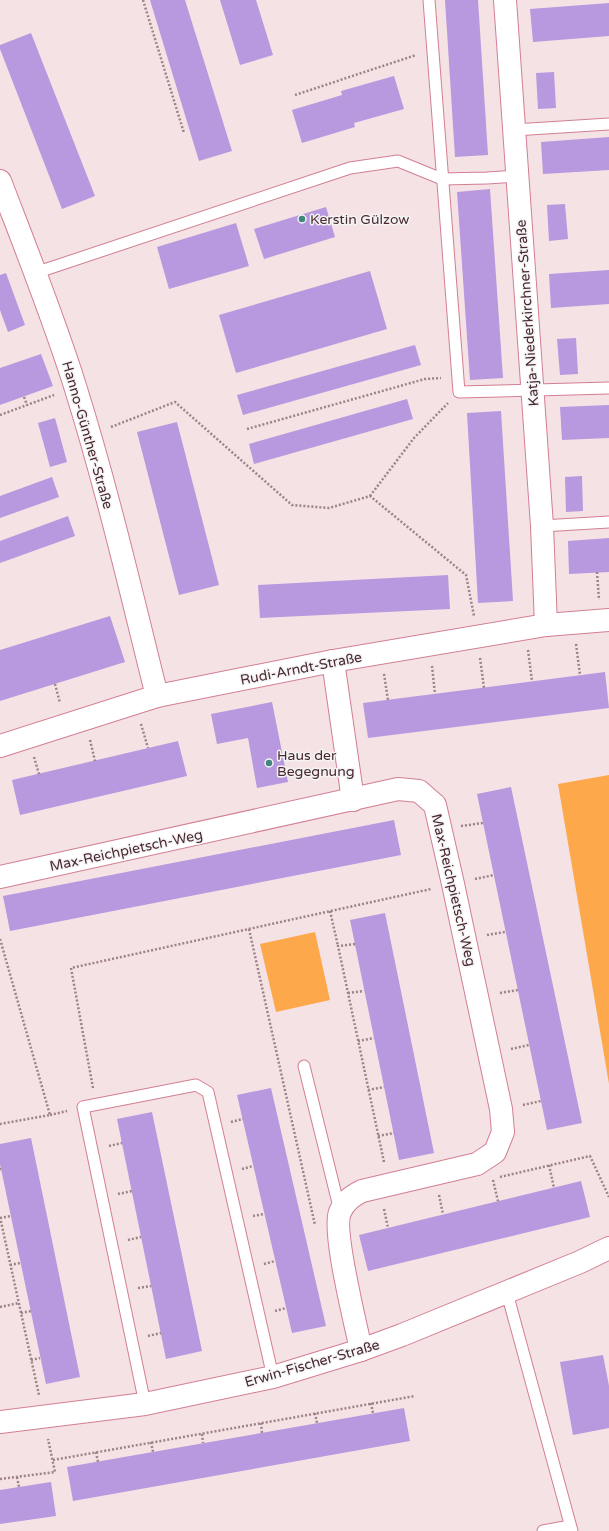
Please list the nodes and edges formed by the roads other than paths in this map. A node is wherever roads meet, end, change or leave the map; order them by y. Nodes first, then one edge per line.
1 (429, 0) edge
2 (505, 0) edge
3 (609, 124) edge
4 (514, 130) junction
5 (518, 176) junction
6 (442, 179) junction
7 (0, 181) edge
8 (35, 273) junction
9 (609, 388) edge
10 (532, 391) junction
11 (609, 522) edge
12 (542, 526) junction
13 (609, 620) edge
14 (536, 627) junction
15 (333, 661) junction
16 (157, 696) junction
17 (0, 746) edge
18 (352, 800) junction
19 (0, 877) edge
20 (304, 1066) dead end
21 (340, 1213) junction
22 (609, 1248) edge
23 (507, 1293) junction
24 (361, 1350) junction
25 (273, 1377) junction
26 (145, 1404) junction
27 (0, 1422) edge
28 (571, 1528) edge
29 (543, 1531) edge

1 - 6 lane
2 - 4 street, Katja-Niederkirchner-Straße
3 - 4 lane
4 - 5 street, Katja-Niederkirchner-Straße
5 - 6 lane
5 - 10 street, Katja-Niederkirchner-Straße
6 - 8 lane
6 - 10 lane
7 - 8 street, Hanno-Günther-Straße
8 - 16 street, Hanno-Günther-Straße
9 - 10 lane
10 - 12 street, Katja-Niederkirchner-Straße
11 - 12 lane
12 - 14 street, Katja-Niederkirchner-Straße
13 - 14 street, Rudi-Arndt-Straße
14 - 15 street, Rudi-Arndt-Straße
15 - 16 street, Rudi-Arndt-Straße
15 - 18 street
16 - 17 street, Rudi-Arndt-Straße
18 - 19 street, Max-Reichpietsch-Weg
18 - 21 street, Max-Reichpietsch-Weg
20 - 21 lane, Max-Reichpietsch-Weg
21 - 24 street, Max-Reichpietsch-Weg
22 - 23 street, Erwin-Fischer-Straße
23 - 24 street, Erwin-Fischer-Straße
23 - 28 lane
24 - 25 street, Erwin-Fischer-Straße
25 - 26 street, Erwin-Fischer-Straße
25 - 26 lane
26 - 27 street, Erwin-Fischer-Straße
28 - 29 lane

